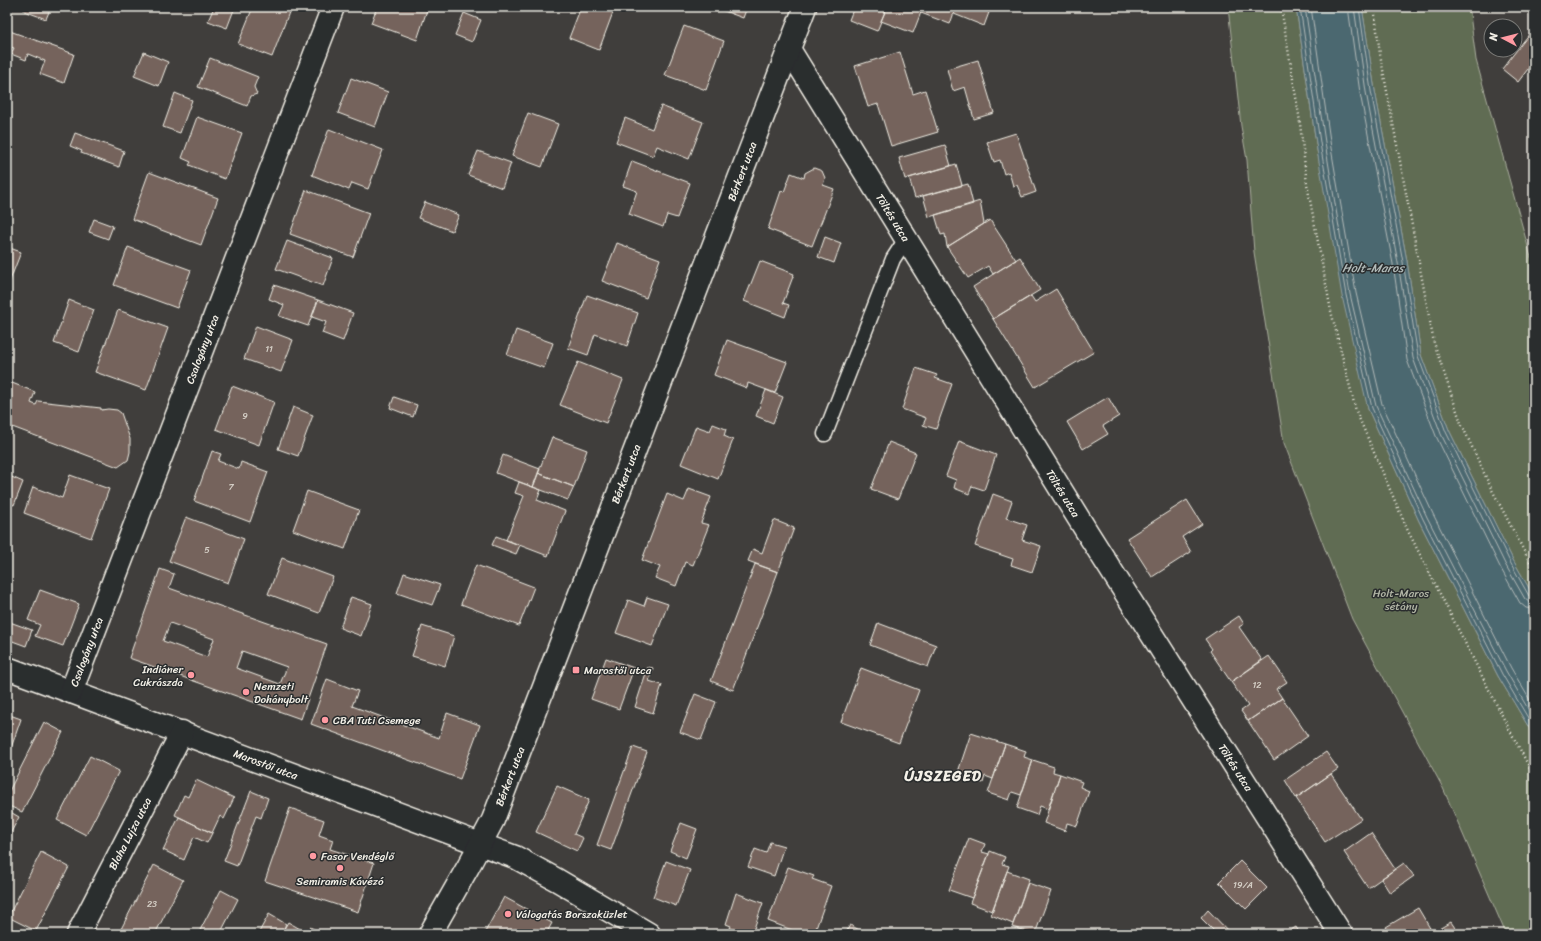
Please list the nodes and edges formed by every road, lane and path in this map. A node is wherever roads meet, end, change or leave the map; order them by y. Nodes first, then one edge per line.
1 (333, 7) edge
2 (805, 7) edge
3 (1281, 7) edge
4 (1374, 7) edge
5 (789, 49) junction
6 (906, 239) junction
7 (825, 434) dead end
8 (1534, 570) edge
9 (7, 668) edge
10 (71, 692) junction
11 (182, 732) junction
12 (1534, 776) edge
13 (480, 844) junction
14 (78, 934) edge
15 (430, 934) edge
16 (649, 934) edge
17 (1341, 934) edge

1 - 10 street, Csalogány utca
2 - 5 street, Bérkert utca
3 - 12 path
4 - 8 path
5 - 6 street, Töltés utca
5 - 13 street, Bérkert utca
6 - 7 lane
6 - 17 street, Töltés utca
9 - 10 street, Marostői utca
10 - 11 street, Marostői utca
11 - 13 street, Marostői utca
11 - 14 street, Blaha Lujza utca
13 - 15 street, Bérkert utca
13 - 16 street, Marostői utca

